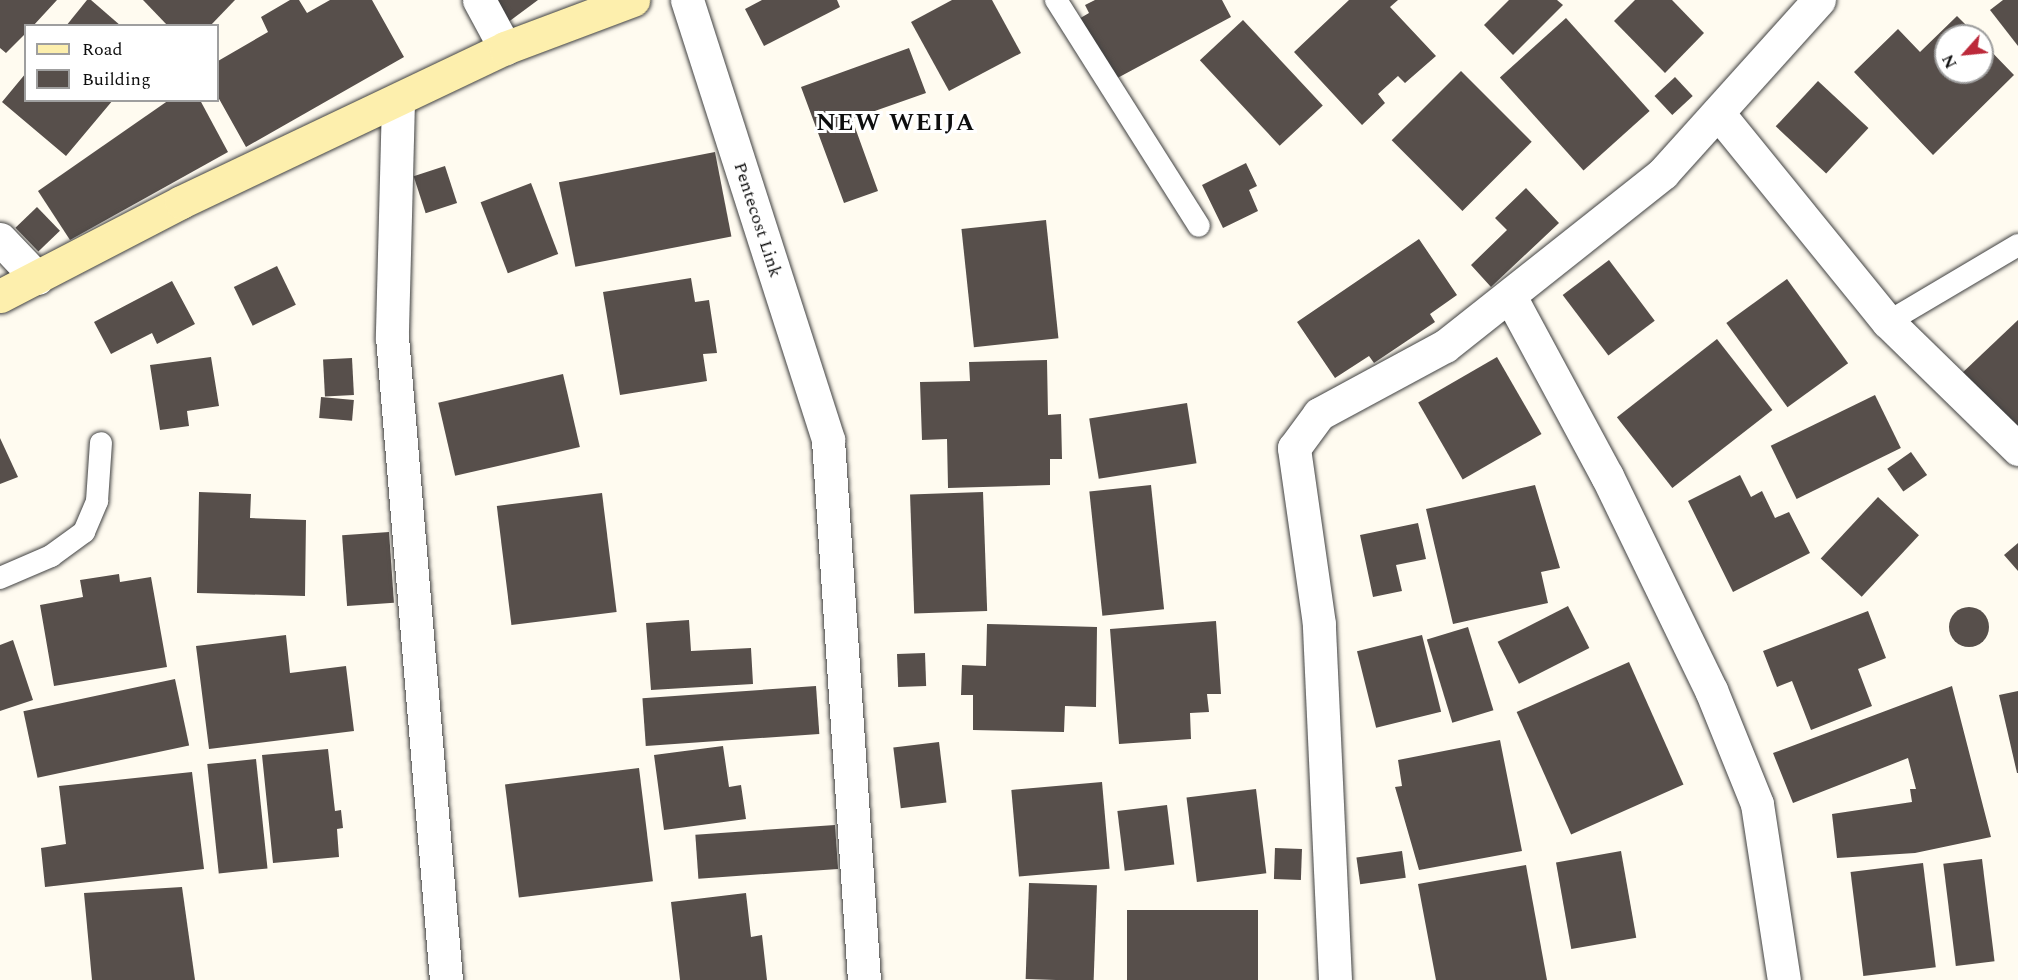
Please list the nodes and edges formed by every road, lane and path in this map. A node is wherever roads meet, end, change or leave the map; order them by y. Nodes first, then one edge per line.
1 (479, 0) edge
2 (633, 0) edge
3 (687, 0) edge
4 (1056, 0) edge
5 (1819, 0) edge
6 (505, 48) junction
7 (398, 101) junction
8 (1718, 113) junction
9 (1199, 226) dead end
10 (0, 239) edge
11 (2018, 245) edge
12 (37, 278) junction
13 (0, 296) edge
14 (1511, 298) junction
15 (1888, 322) junction
16 (101, 443) dead end
17 (2018, 449) edge
18 (0, 578) edge
19 (446, 980) edge
20 (864, 980) edge
21 (1335, 980) edge
22 (1784, 980) edge

1 - 6 street
2 - 6 street
3 - 20 street, Pentecost Link
4 - 9 lane
5 - 8 street
6 - 7 street
7 - 12 street
7 - 19 street
8 - 14 street
8 - 15 street
10 - 12 street
11 - 15 lane
12 - 13 street
14 - 21 street
14 - 22 street
15 - 17 street
16 - 18 lane

